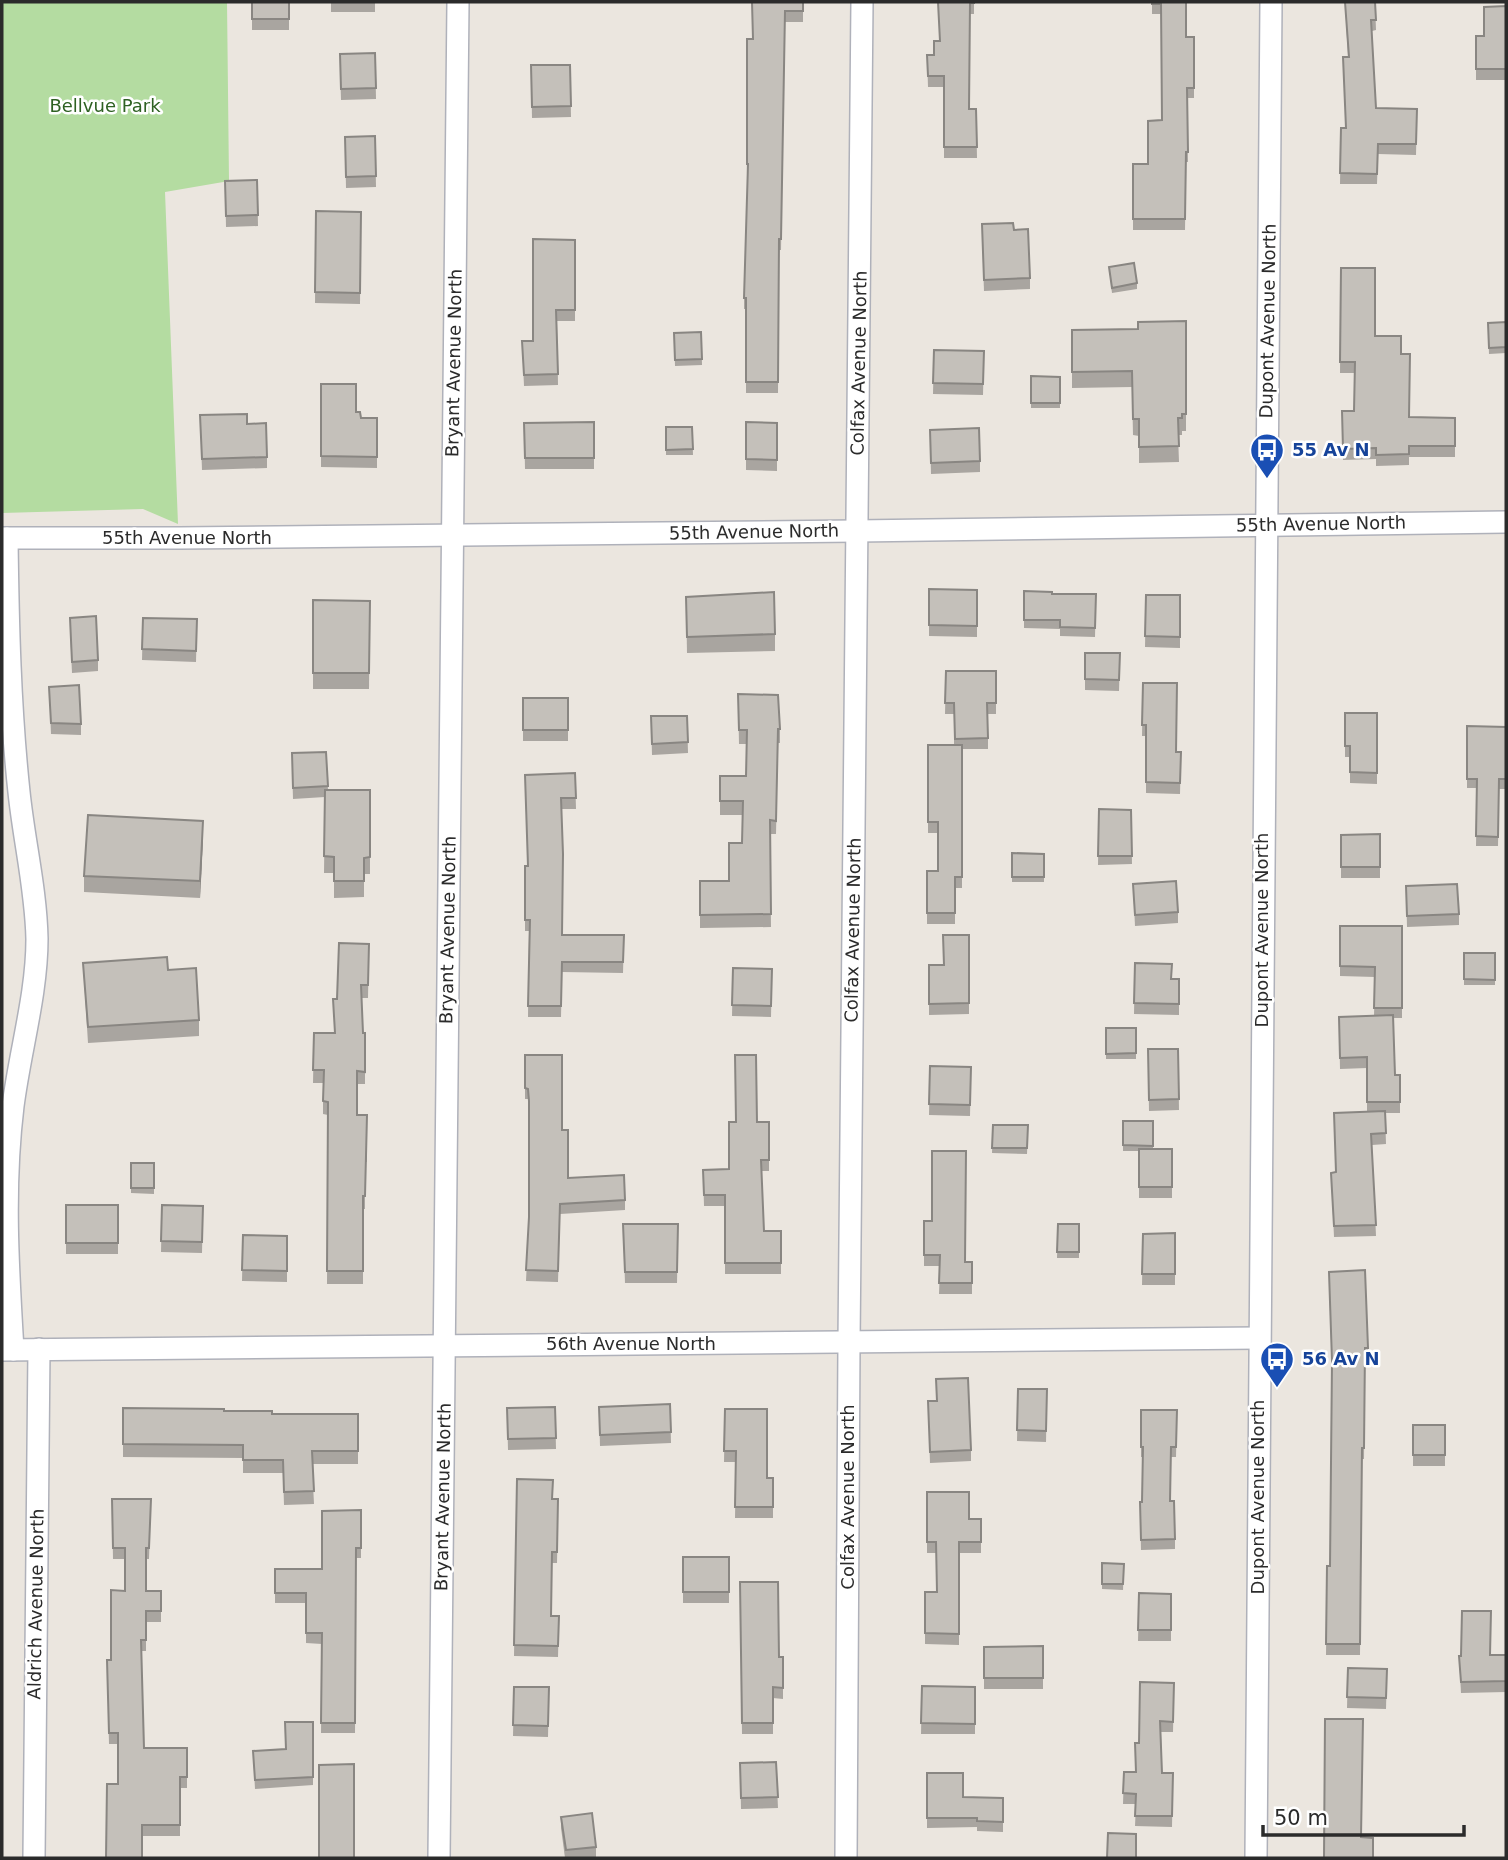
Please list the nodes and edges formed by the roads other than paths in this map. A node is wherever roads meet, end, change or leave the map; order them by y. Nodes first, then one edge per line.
1 (457, 2) edge
2 (862, 2) edge
3 (1271, 2) edge
4 (1506, 522) edge
5 (1266, 525) junction
6 (857, 531) junction
7 (452, 535) junction
8 (4, 538) edge
9 (1259, 1339) junction
10 (849, 1343) junction
11 (444, 1345) junction
12 (39, 1349) junction
13 (7, 1350) edge
14 (34, 1858) edge
15 (439, 1858) edge
16 (846, 1858) edge
17 (1256, 1858) edge

1 - 7 street, Bryant Avenue North
2 - 6 street, Colfax Avenue North
3 - 5 street, Dupont Avenue North
4 - 5 street, 55th Avenue North
5 - 6 street, 55th Avenue North
5 - 9 street, Dupont Avenue North
6 - 7 street, 55th Avenue North
6 - 10 street, Colfax Avenue North
7 - 8 street, 55th Avenue North
7 - 11 street, Bryant Avenue North
8 - 13 street
9 - 10 street, 56th Avenue North
9 - 17 street, Dupont Avenue North
10 - 11 street, 56th Avenue North
10 - 16 street, Colfax Avenue North
11 - 12 street, 56th Avenue North
11 - 15 street, Bryant Avenue North
12 - 13 street, 56th Avenue North
12 - 14 street, Aldrich Avenue North

